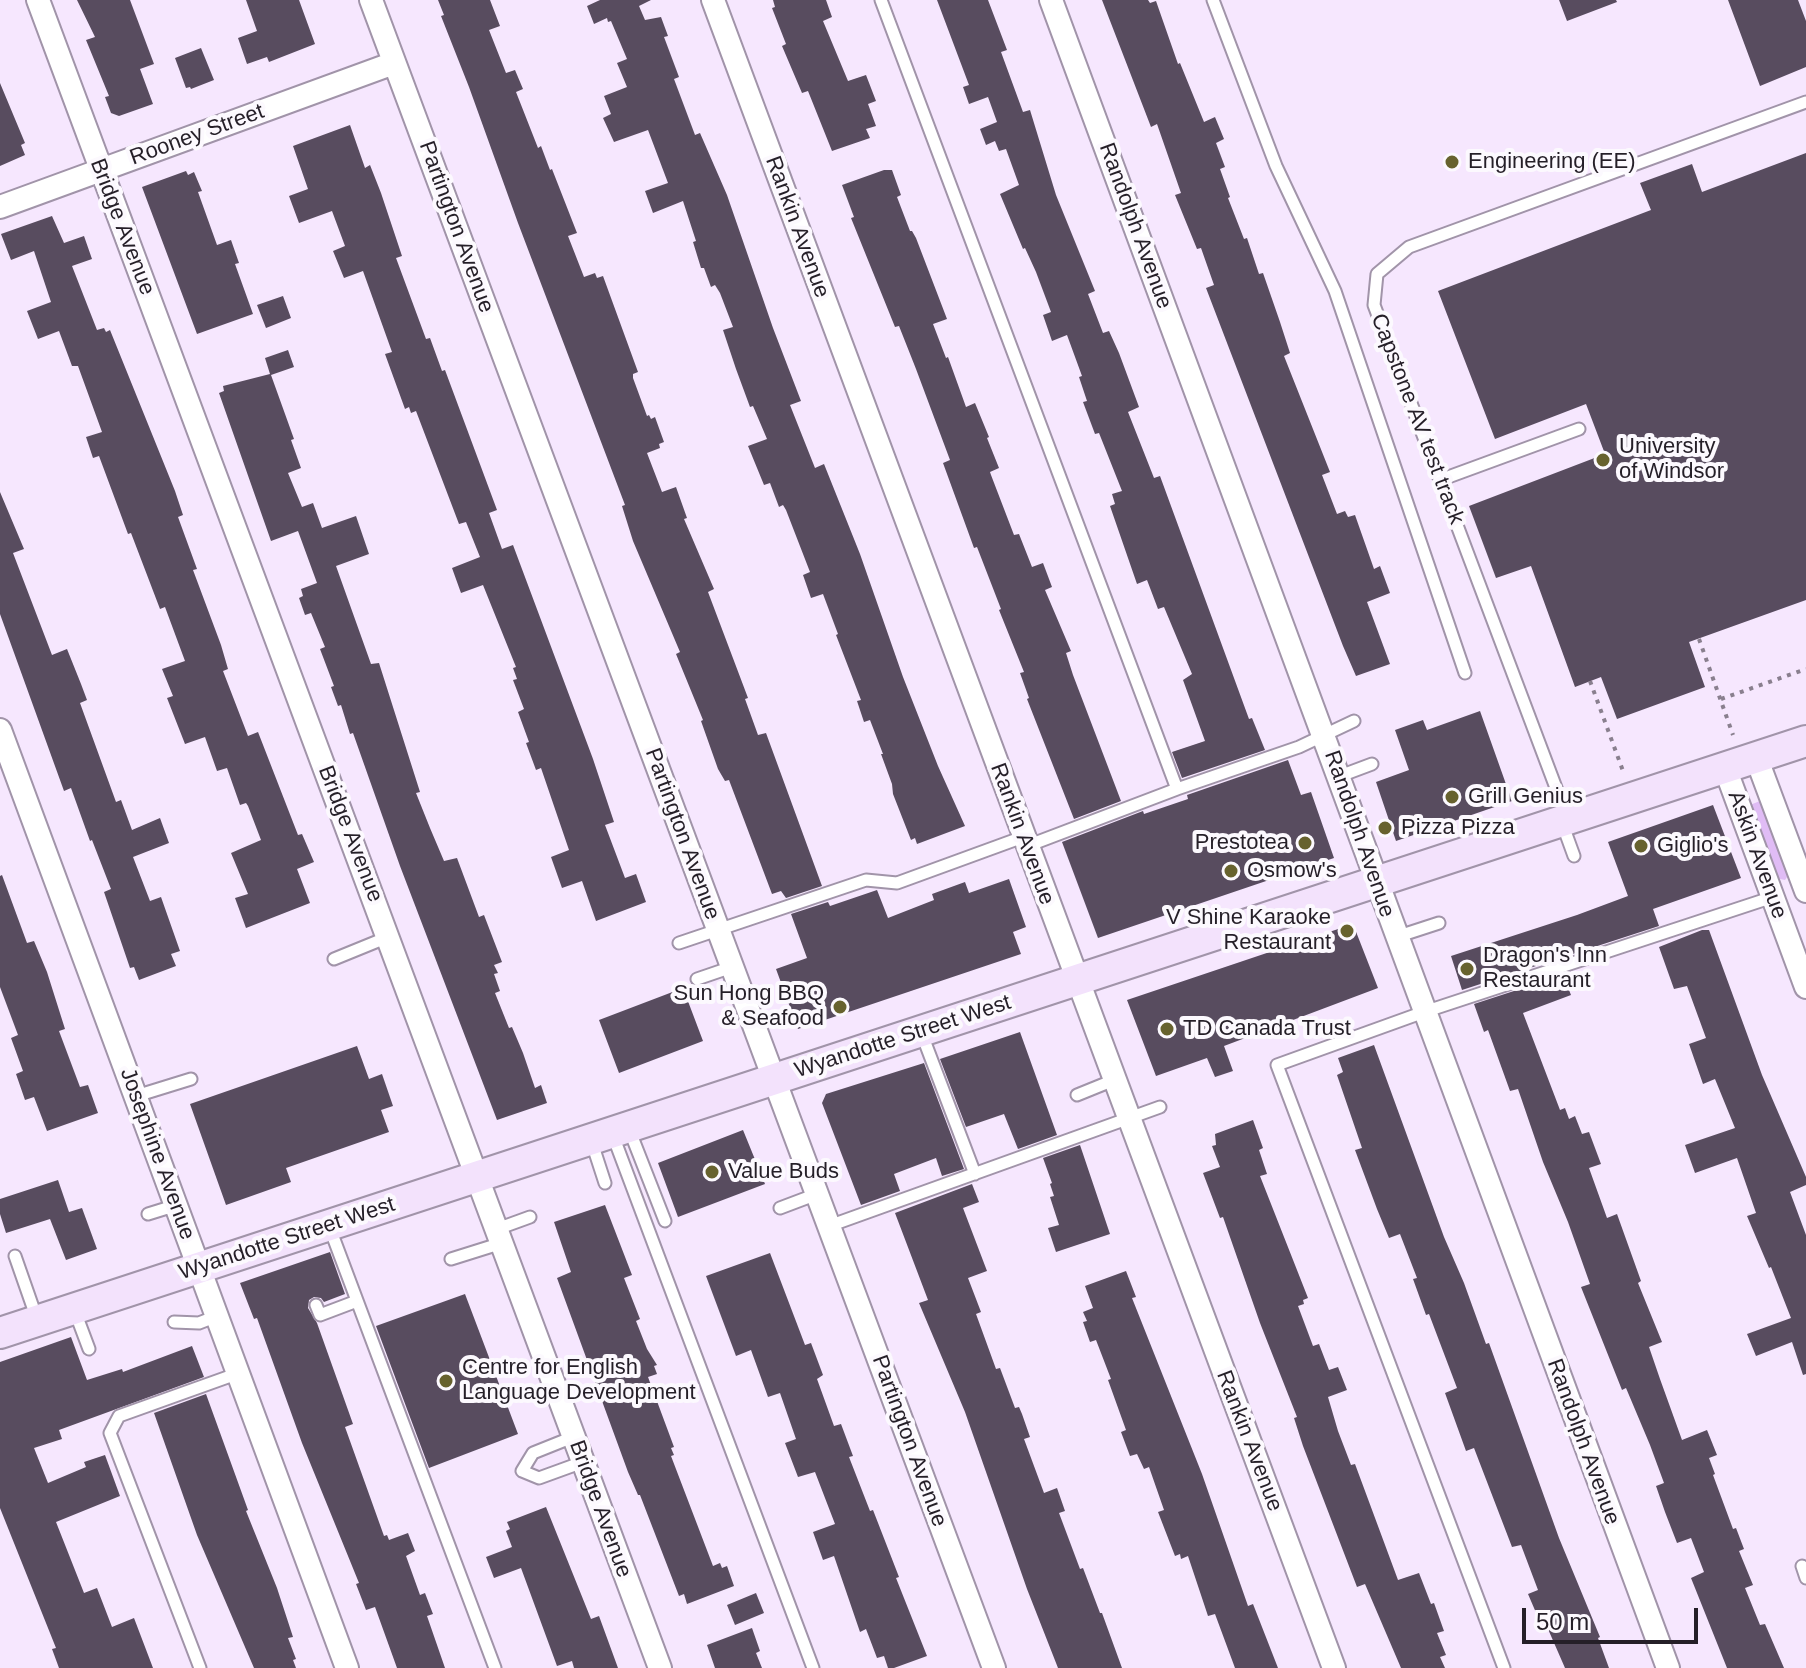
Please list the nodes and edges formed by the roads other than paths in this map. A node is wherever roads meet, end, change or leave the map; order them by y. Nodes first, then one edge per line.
1 (38, 0) edge
2 (371, 0) edge
3 (713, 0) edge
4 (881, 0) edge
5 (1051, 0) edge
6 (1213, 0) edge
7 (394, 63) junction
8 (1806, 102) edge
9 (101, 170) junction
10 (0, 207) edge
11 (1579, 429) dead end
12 (1440, 480) junction
13 (1465, 673) dead end
14 (1354, 721) dead end
15 (0, 730) edge
16 (1324, 734) junction
17 (1806, 741) edge
18 (1756, 757) junction
19 (1372, 764) dead end
20 (1725, 768) junction
21 (1340, 776) junction
22 (1177, 789) junction
23 (1564, 819) junction
24 (1025, 842) junction
25 (1574, 856) dead end
26 (1376, 882) junction
27 (1806, 891) edge
28 (1773, 897) junction
29 (1439, 923) dead end
30 (719, 932) junction
31 (388, 937) junction
32 (1396, 937) junction
33 (679, 943) dead end
34 (334, 959) dead end
35 (732, 967) junction
36 (697, 979) dead end
37 (1076, 980) junction
38 (1806, 987) edge
39 (1424, 1012) junction
40 (920, 1031) junction
41 (191, 1079) dead end
42 (774, 1079) junction
43 (1114, 1080) junction
44 (1077, 1095) dead end
45 (136, 1096) junction
46 (1160, 1107) dead end
47 (1128, 1119) junction
48 (610, 1133) junction
49 (975, 1174) junction
50 (478, 1176) junction
51 (605, 1183) dead end
52 (817, 1194) junction
53 (177, 1205) junction
54 (780, 1208) dead end
55 (148, 1214) dead end
56 (530, 1217) dead end
57 (665, 1221) dead end
58 (329, 1225) junction
59 (829, 1226) junction
60 (500, 1236) junction
61 (15, 1256) dead end
62 (451, 1259) dead end
63 (199, 1268) junction
64 (357, 1301) junction
65 (316, 1305) dead end
66 (74, 1309) junction
67 (217, 1316) junction
68 (38, 1320) junction
69 (174, 1322) dead end
70 (1, 1329) edge
71 (89, 1349) dead end
72 (239, 1373) junction
73 (573, 1437) junction
74 (583, 1462) junction
75 (200, 1668) edge
76 (347, 1668) edge
77 (495, 1668) edge
78 (660, 1668) edge
79 (813, 1668) edge
80 (994, 1668) edge
81 (1334, 1668) edge
82 (1504, 1668) edge
83 (1668, 1668) edge

1 - 9 street, Bridge Avenue
2 - 7 street, Partington Avenue
3 - 24 street, Rankin Avenue
4 - 22 lane
5 - 16 street, Randolph Avenue
6 - 13 lane
7 - 9 street, Rooney Street
7 - 30 street, Partington Avenue
8 - 12 lane, Capstone AV test track
9 - 10 street, Rooney Street
9 - 31 street, Bridge Avenue
11 - 12 lane
12 - 23 lane, Capstone AV test track
14 - 16 lane
15 - 45 street, Josephine Avenue
16 - 21 street, Randolph Avenue
16 - 22 lane
17 - 18 main road, Wyandotte Street West
18 - 20 main road, Wyandotte Street West
18 - 27 street, Askin Avenue
19 - 21 lane
20 - 23 main road, Wyandotte Street West
20 - 28 street, Askin Avenue
21 - 26 street, Randolph Avenue
22 - 24 lane
23 - 25 lane, Capstone AV test track
23 - 26 main road, Wyandotte Street West
24 - 30 lane
24 - 37 street, Rankin Avenue
26 - 32 street, Randolph Avenue
26 - 37 main road, Wyandotte Street West
28 - 38 street, Askin Avenue
28 - 39 lane
29 - 32 lane
30 - 33 lane
30 - 35 street, Partington Avenue
31 - 34 lane
31 - 50 street, Bridge Avenue
32 - 39 street, Randolph Avenue
35 - 36 lane
35 - 42 street, Partington Avenue
37 - 40 main road, Wyandotte Street West
37 - 43 street, Rankin Avenue
39 - 82 lane
39 - 83 street, Randolph Avenue
40 - 42 main road, Wyandotte Street West
40 - 49 lane
41 - 45 lane
42 - 48 main road, Wyandotte Street West
42 - 52 street, Partington Avenue
43 - 44 lane
43 - 47 street, Rankin Avenue
45 - 53 street, Josephine Avenue
46 - 47 lane
47 - 49 lane
47 - 81 street, Rankin Avenue
48 - 50 main road, Wyandotte Street West
48 - 51 lane
48 - 57 lane
48 - 79 lane
49 - 59 lane
50 - 58 main road, Wyandotte Street West
50 - 60 street, Bridge Avenue
52 - 54 lane
52 - 59 street, Partington Avenue
53 - 55 lane
53 - 63 street, Josephine Avenue
56 - 60 lane
58 - 63 main road, Wyandotte Street West
58 - 64 lane
59 - 80 street, Partington Avenue
60 - 62 lane
60 - 73 street, Bridge Avenue
61 - 68 lane
63 - 66 main road, Wyandotte Street West
63 - 67 street, Josephine Avenue
64 - 65 lane
64 - 77 lane
66 - 68 main road, Wyandotte Street West
66 - 71 lane
67 - 69 lane
67 - 72 street, Josephine Avenue
68 - 70 main road, Wyandotte Street West
72 - 75 lane
72 - 76 street, Josephine Avenue
73 - 74 street, Bridge Avenue
73 - 74 lane
74 - 78 street, Bridge Avenue

